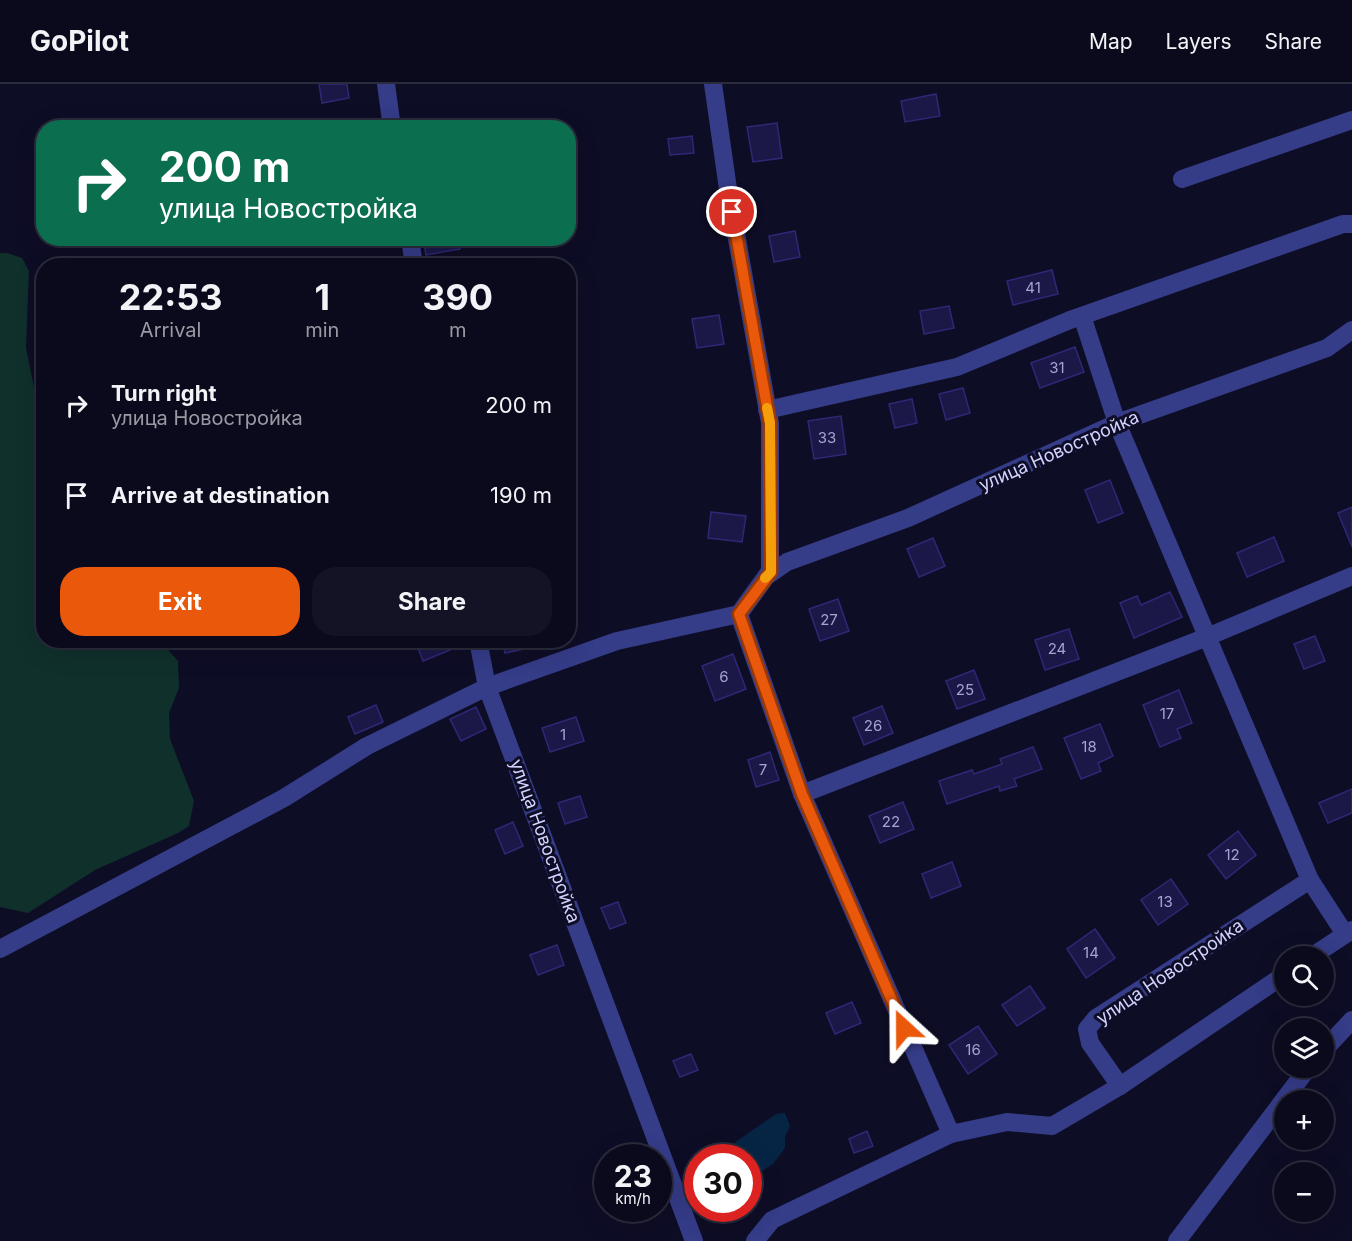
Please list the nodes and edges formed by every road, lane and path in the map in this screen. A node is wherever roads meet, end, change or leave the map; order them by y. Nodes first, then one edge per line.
1 (386, 84) edge
2 (713, 84) edge
3 (391, 120) edge
4 (1352, 120) edge
5 (1182, 179) dead end
6 (1352, 224) edge
7 (1082, 316) junction
8 (1352, 330) edge
9 (767, 410) junction
10 (1116, 423) junction
11 (767, 576) junction
12 (1352, 576) edge
13 (739, 614) junction
14 (1207, 637) junction
15 (480, 648) edge
16 (487, 687) junction
17 (802, 794) junction
18 (1310, 880) junction
19 (1348, 932) edge
20 (1327, 946) edge
21 (0, 949) edge
22 (1274, 982) edge
23 (1352, 1020) edge
24 (1334, 1039) edge
25 (1300, 1078) edge
26 (1120, 1086) junction
27 (951, 1134) junction
28 (694, 1241) edge
29 (755, 1241) edge
30 (1177, 1241) edge

1 - 3 street
2 - 9 street, улица Новостройка
4 - 5 street
6 - 7 street
7 - 9 street
7 - 10 street
8 - 10 street, улица Новостройка
9 - 11 street, улица Новостройка
10 - 11 street, улица Новостройка
10 - 14 street
11 - 13 street, улица Новостройка
12 - 14 street
13 - 16 street
13 - 17 street
14 - 17 street
14 - 18 street
15 - 16 street, улица Новостройка
16 - 21 street
16 - 28 street, улица Новостройка
17 - 27 street
18 - 19 street
18 - 26 street, улица Новостройка
19 - 20 street
22 - 26 street
23 - 24 street
25 - 30 street
26 - 27 street
27 - 29 street

